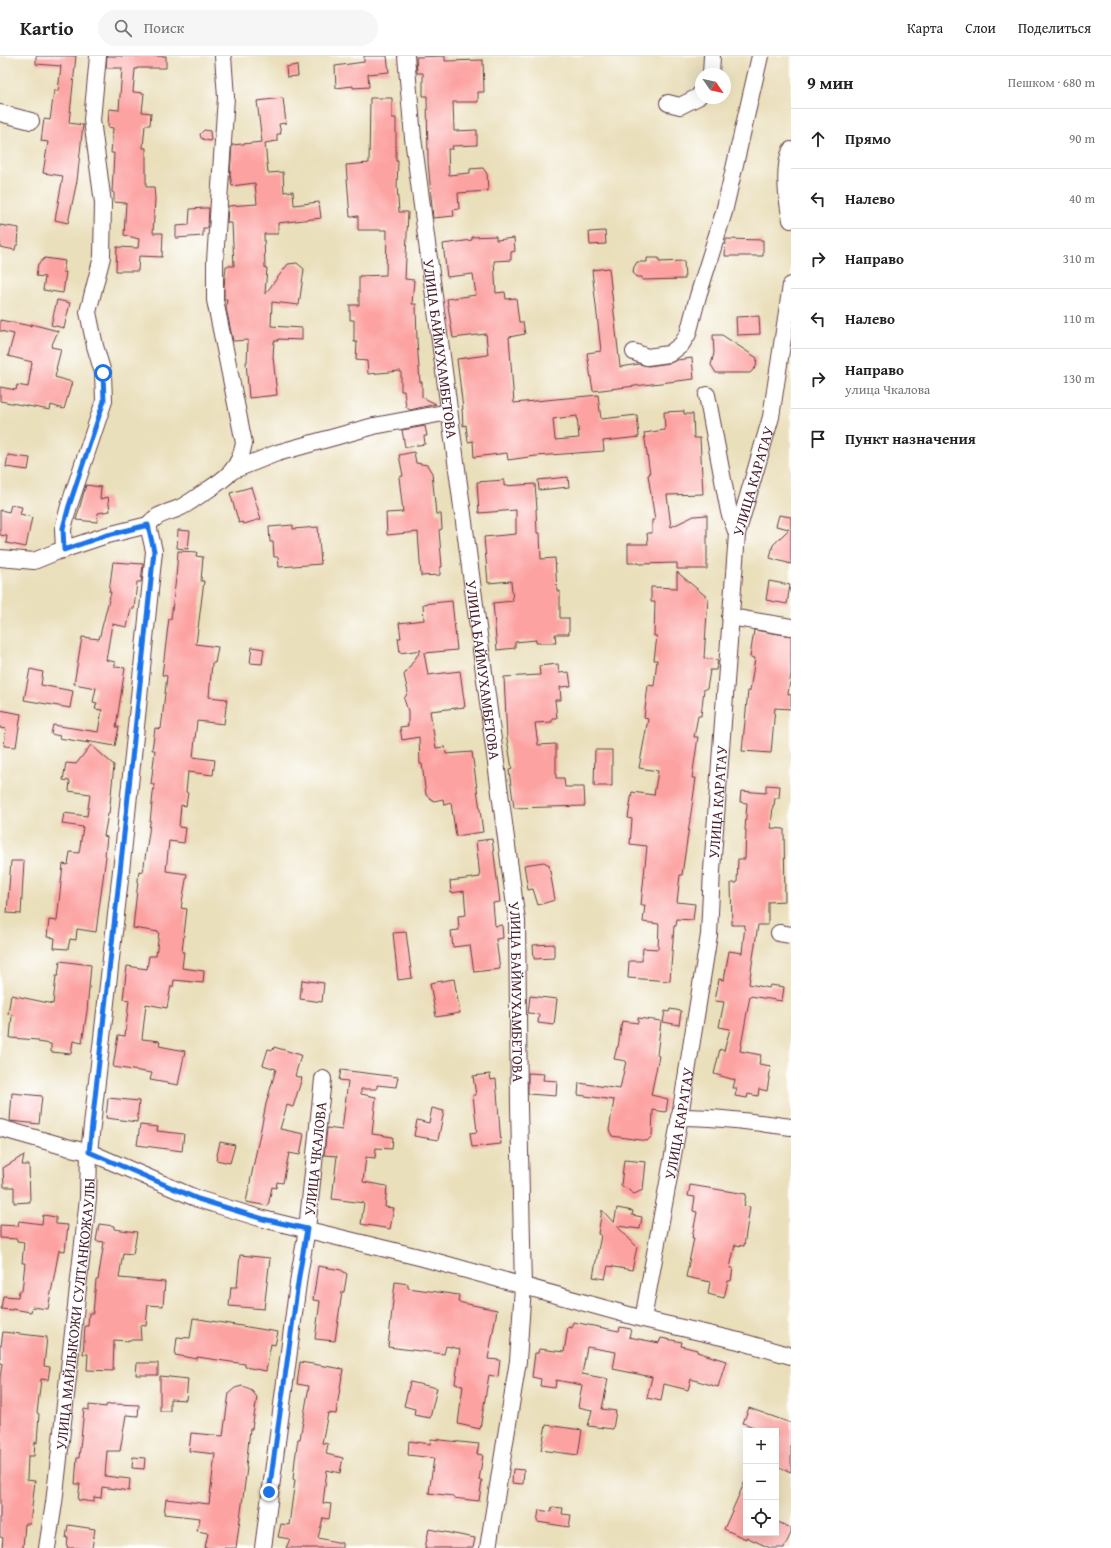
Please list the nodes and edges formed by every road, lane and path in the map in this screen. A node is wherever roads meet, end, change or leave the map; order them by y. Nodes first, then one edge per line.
1 (98, 56) edge
2 (223, 56) edge
3 (406, 56) edge
4 (712, 56) edge
5 (760, 56) edge
6 (711, 68) edge
7 (695, 98) edge
8 (668, 103) dead end
9 (0, 113) edge
10 (31, 121) dead end
11 (791, 150) edge
12 (791, 220) edge
13 (791, 286) edge
14 (634, 352) dead end
15 (707, 395) dead end
16 (448, 412) junction
17 (234, 470) junction
18 (148, 525) junction
19 (737, 534) junction
20 (64, 550) junction
21 (0, 558) edge
22 (730, 617) junction
23 (791, 627) edge
24 (324, 1078) dead end
25 (679, 1117) junction
26 (791, 1126) edge
27 (0, 1128) edge
28 (89, 1152) junction
29 (307, 1229) junction
30 (523, 1287) junction
31 (643, 1320) junction
32 (791, 1356) edge
33 (47, 1548) edge
34 (263, 1548) edge
35 (488, 1548) edge

1 - 20 street
2 - 17 street
3 - 16 street, УЛИЦА БАЙМУХАМБЕТОВА
4 - 6 street
5 - 14 street
7 - 8 street
9 - 10 street
11 - 12 street
13 - 19 street, УЛИЦА КАРАТАУ
15 - 19 street
16 - 17 street
16 - 30 street, УЛИЦА БАЙМУХАМБЕТОВА
17 - 18 street
18 - 20 street
18 - 28 street, УЛИЦА МАЙЛЫКОЖИ СУЛТАНКОЖАУЛЫ
19 - 22 street, УЛИЦА КАРАТАУ
20 - 21 street
22 - 23 street
22 - 25 street, УЛИЦА КАРАТАУ
24 - 29 street, УЛИЦА ЧКАЛОВА
25 - 26 street
25 - 31 street, УЛИЦА КАРАТАУ
27 - 28 street
28 - 29 street
28 - 33 street, УЛИЦА МАЙЛЫКОЖИ СУЛТАНКОЖАУЛЫ
29 - 30 street
29 - 34 street, УЛИЦА ЧКАЛОВА
30 - 31 street
30 - 35 street, УЛИЦА БАЙМУХАМБЕТОВА
31 - 32 street

